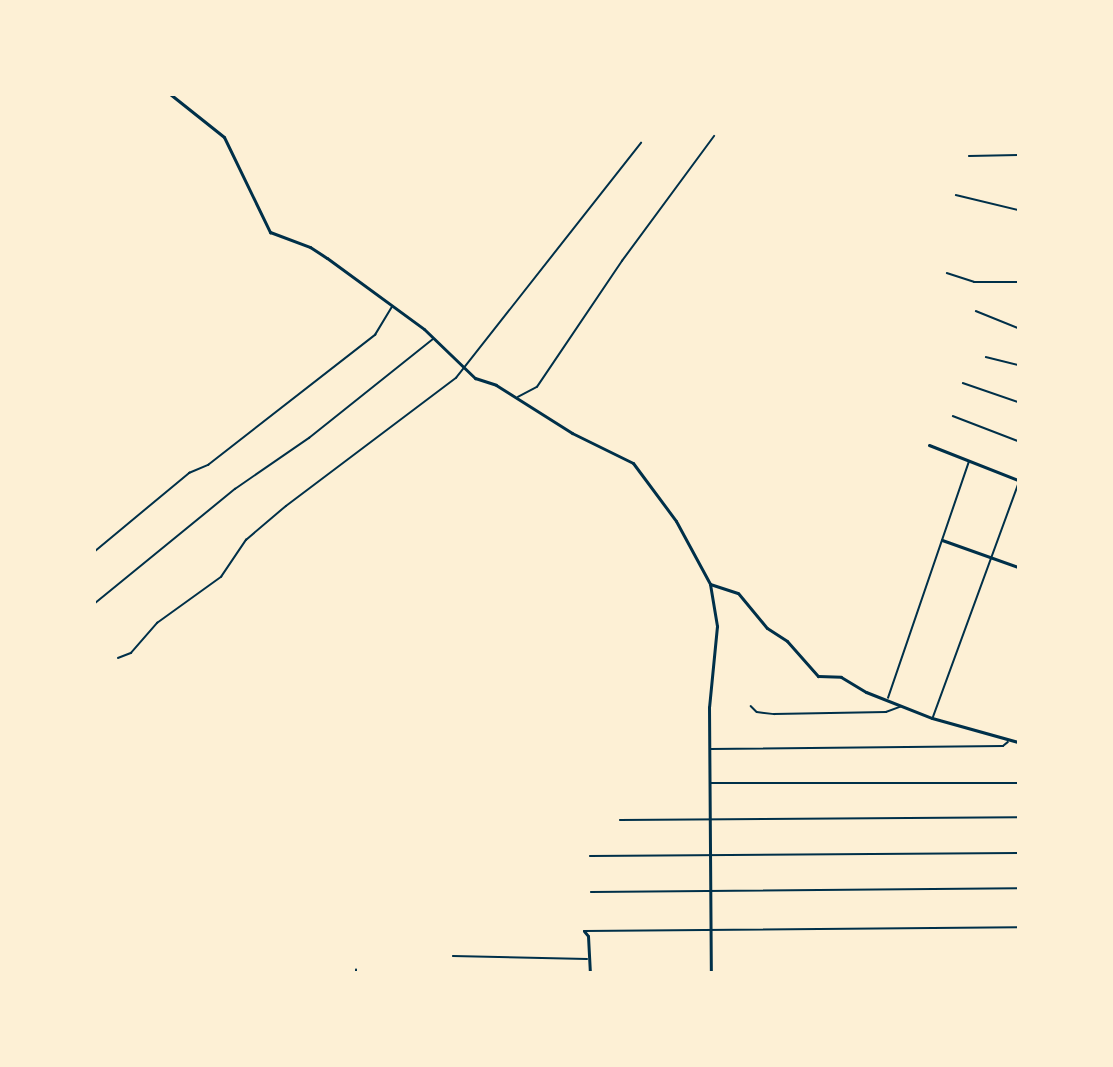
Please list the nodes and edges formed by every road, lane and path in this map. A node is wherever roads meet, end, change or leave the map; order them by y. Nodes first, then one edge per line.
1 (170, 94) edge
2 (714, 136) dead end
3 (641, 143) dead end
4 (1018, 155) edge
5 (969, 156) dead end
6 (956, 195) dead end
7 (1018, 210) edge
8 (947, 273) dead end
9 (1018, 282) edge
10 (392, 307) junction
11 (976, 311) dead end
12 (1018, 328) edge
13 (434, 338) junction
14 (986, 357) dead end
15 (464, 365) junction
16 (1018, 365) edge
17 (963, 383) dead end
18 (518, 398) junction
19 (1018, 402) edge
20 (952, 416) dead end
21 (1018, 441) edge
22 (929, 445) dead end
23 (970, 461) junction
24 (1018, 480) edge
25 (1018, 485) edge
26 (942, 540) junction
27 (94, 552) edge
28 (991, 558) junction
29 (1018, 567) edge
30 (710, 584) junction
31 (94, 604) edge
32 (118, 658) dead end
33 (887, 700) junction
34 (751, 706) dead end
35 (901, 706) junction
36 (932, 718) junction
37 (1008, 742) junction
38 (1018, 742) edge
39 (709, 748) junction
40 (709, 783) junction
41 (1018, 783) edge
42 (1018, 817) edge
43 (709, 819) junction
44 (620, 820) dead end
45 (1018, 853) edge
46 (709, 854) junction
47 (590, 856) dead end
48 (1018, 888) edge
49 (709, 891) junction
50 (591, 892) dead end
51 (1018, 927) edge
52 (710, 928) junction
53 (584, 931) joint
54 (453, 956) dead end
55 (589, 960) junction
56 (590, 972) edge
57 (711, 972) edge

1 - 10 street
2 - 18 lane
3 - 15 lane
4 - 5 lane
6 - 7 lane
8 - 9 lane
10 - 13 street
10 - 27 lane
11 - 12 lane
13 - 15 street
13 - 31 lane
14 - 16 lane
15 - 18 street
15 - 32 lane
17 - 19 lane
18 - 30 street
20 - 21 lane
22 - 23 street
23 - 24 street
23 - 26 lane
25 - 28 lane
26 - 28 street
26 - 33 lane
28 - 29 street
28 - 36 lane
30 - 33 street
30 - 39 street
33 - 35 street
34 - 35 lane
35 - 36 street
36 - 37 street
37 - 38 street
37 - 39 lane
39 - 40 street
40 - 41 lane
40 - 43 street
42 - 43 lane
43 - 44 lane
43 - 46 street
45 - 46 lane
46 - 47 lane
46 - 49 street
48 - 49 lane
49 - 50 lane
49 - 52 street
51 - 52 lane
52 - 53 lane
52 - 57 street
53 - 55 street
54 - 55 lane
55 - 56 street

